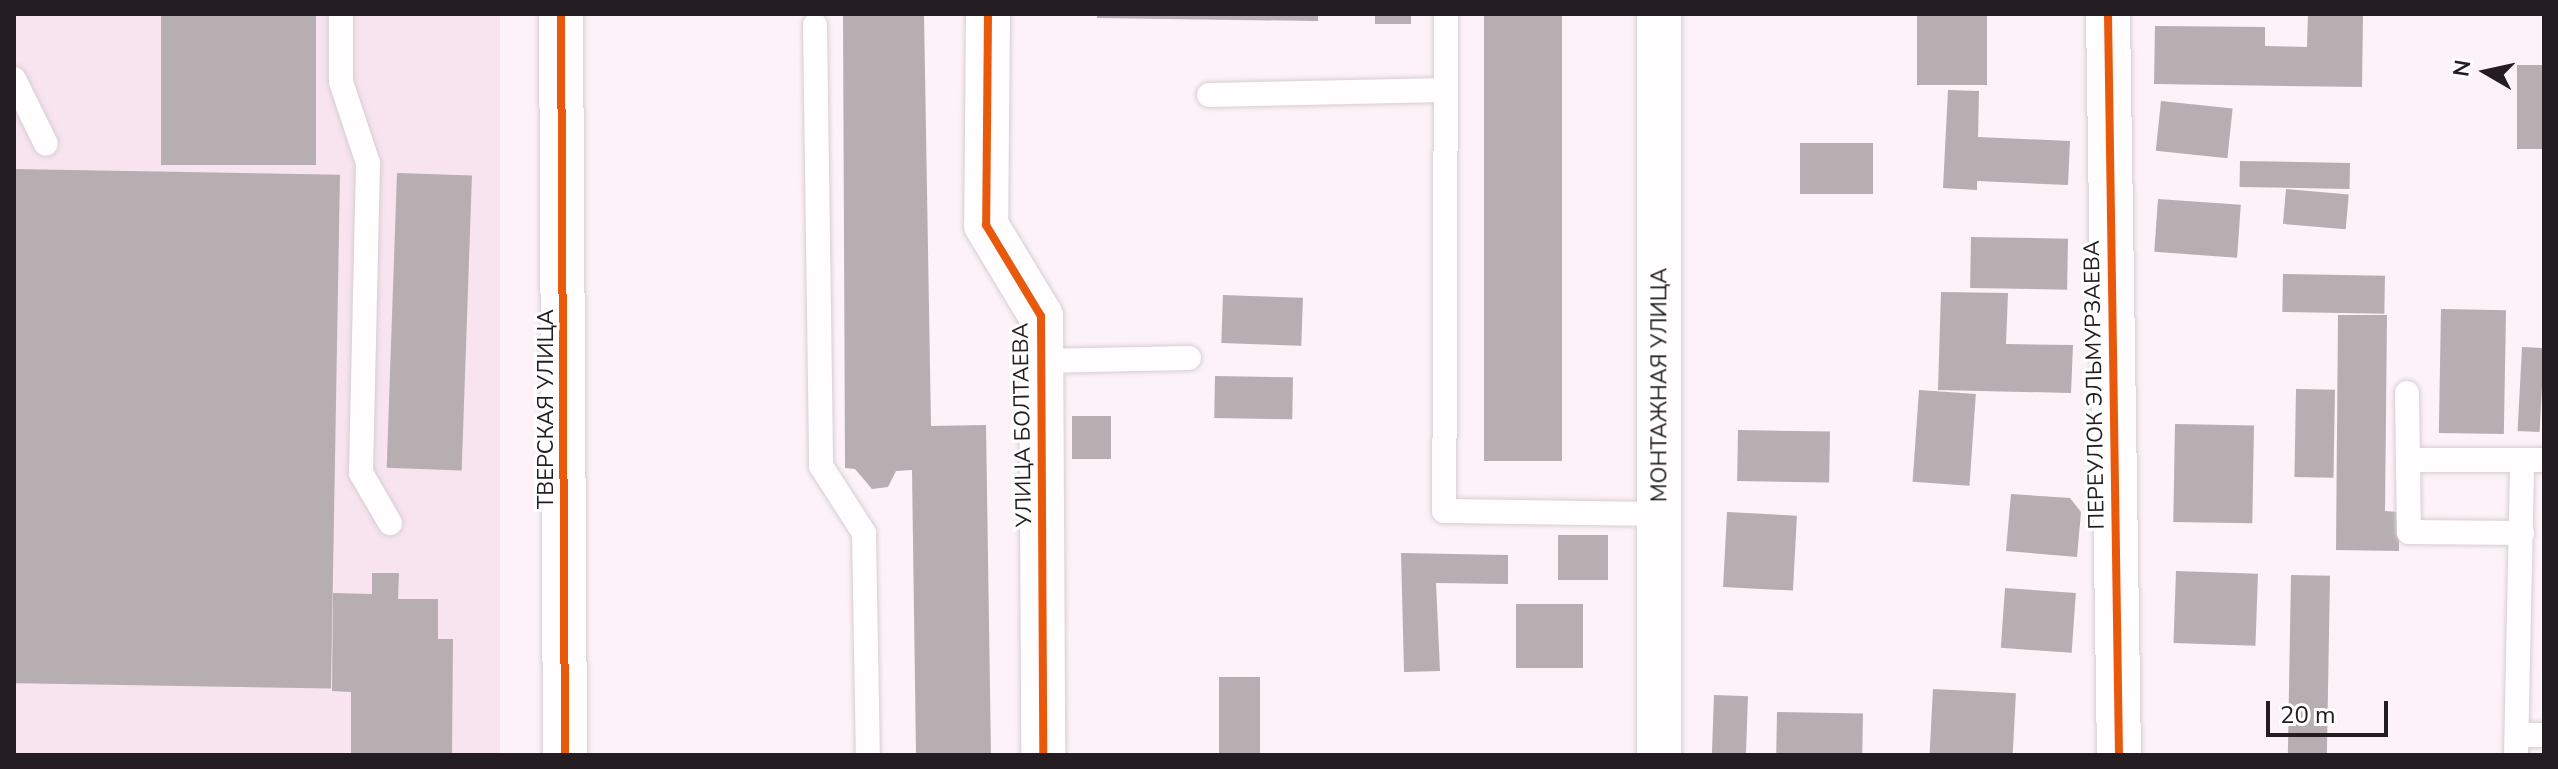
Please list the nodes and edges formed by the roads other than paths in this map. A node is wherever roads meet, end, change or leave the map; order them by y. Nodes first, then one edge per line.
1 (341, 14) edge
2 (561, 14) edge
3 (988, 14) edge
4 (1446, 14) edge
5 (1659, 14) edge
6 (2108, 14) edge
7 (815, 25) dead end
8 (14, 79) edge
9 (1445, 90) junction
10 (1209, 95) dead end
11 (46, 144) dead end
12 (1189, 358) dead end
13 (1041, 361) junction
14 (2407, 393) dead end
15 (2408, 460) junction
16 (2533, 460) edge
17 (1660, 514) junction
18 (390, 523) dead end
19 (2522, 533) junction
20 (2544, 735) edge
21 (2517, 745) edge
22 (565, 755) edge
23 (868, 755) edge
24 (1043, 755) edge
25 (1659, 755) edge
26 (2119, 755) edge

1 - 18 lane
2 - 22 street, ТВЕРСКАЯ УЛИЦА
3 - 13 street, УЛИЦА БОЛТАЕВА
4 - 9 lane
5 - 17 street, МОНТАЖНАЯ УЛИЦА
6 - 26 street, ПЕРЕУЛОК ЭЛЬМУРЗАЕВА
7 - 23 lane
8 - 11 lane
9 - 10 lane
9 - 17 lane
12 - 13 lane
13 - 24 street, УЛИЦА БОЛТАЕВА
14 - 15 lane
15 - 16 lane
15 - 19 lane
16 - 19 lane
17 - 25 street, МОНТАЖНАЯ УЛИЦА
19 - 21 lane
20 - 21 lane

